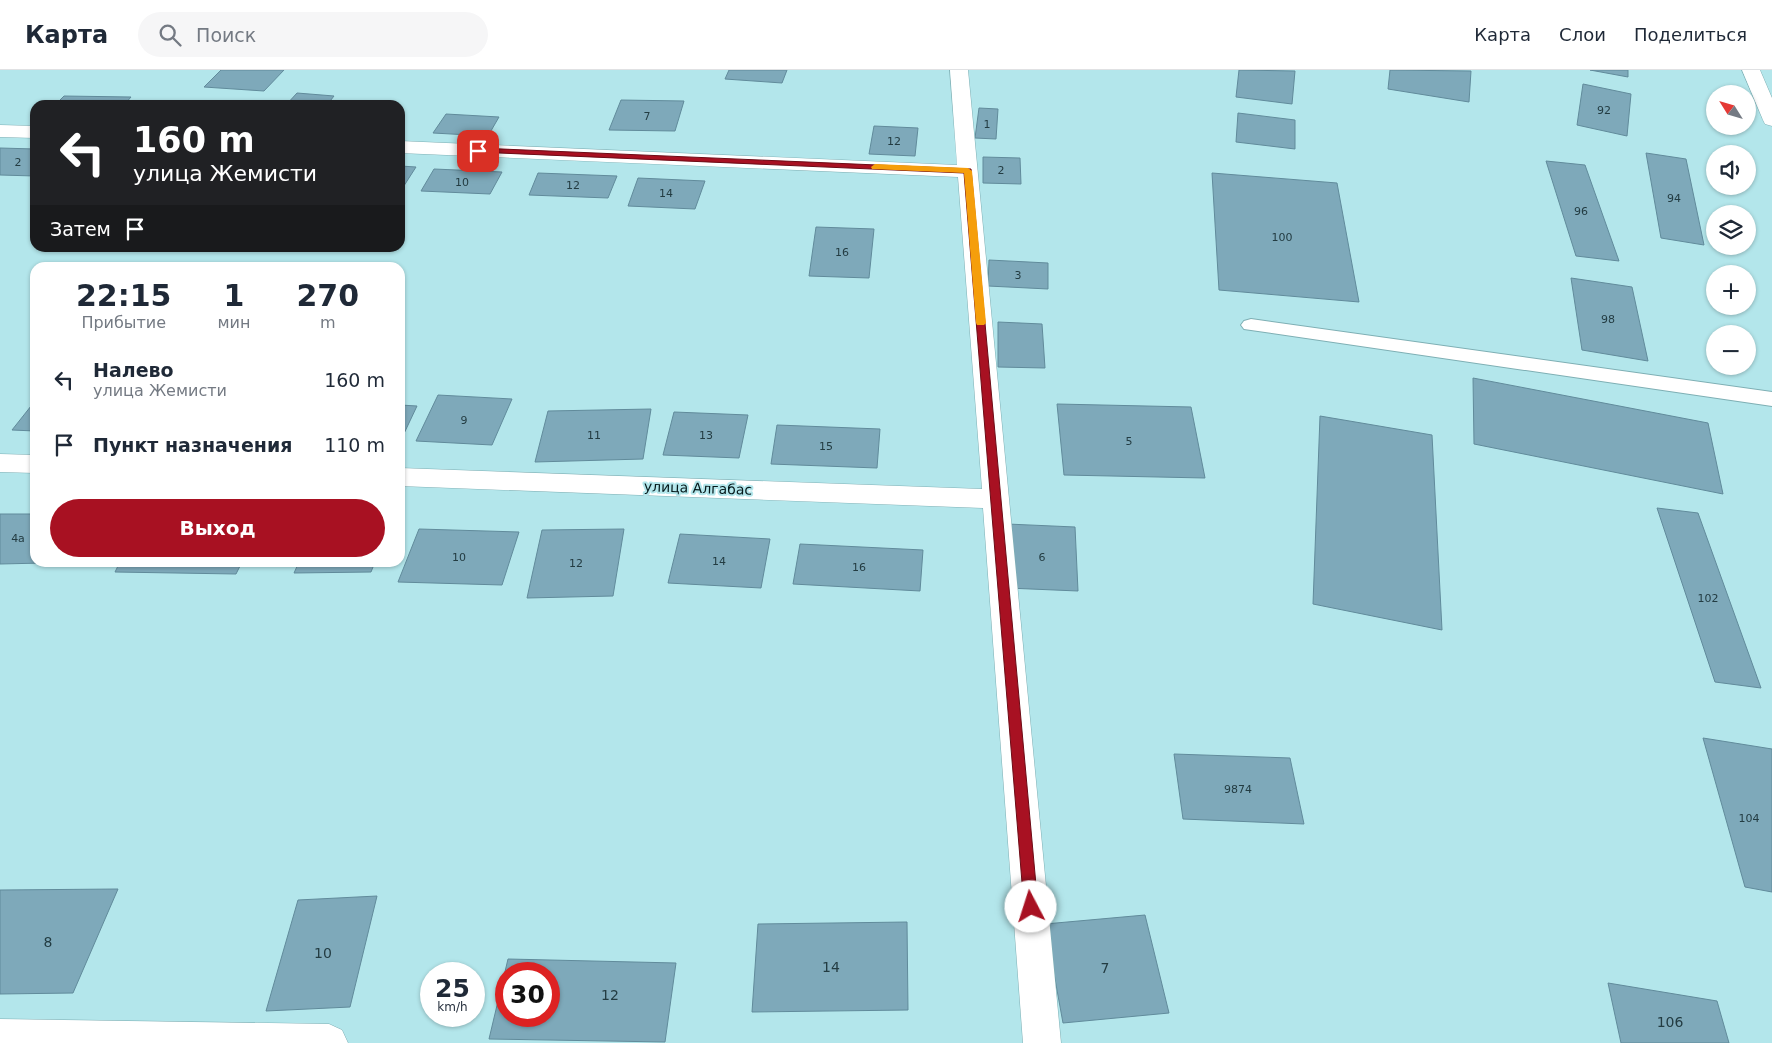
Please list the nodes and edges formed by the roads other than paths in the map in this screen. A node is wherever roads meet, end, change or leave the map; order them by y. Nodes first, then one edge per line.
1 (959, 70) edge
2 (1751, 70) edge
3 (1772, 120) edge
4 (0, 131) edge
5 (30, 132) edge
6 (405, 147) edge
7 (968, 171) junction
8 (1251, 325) dead end
9 (1772, 399) edge
10 (0, 463) edge
11 (30, 464) edge
12 (405, 478) edge
13 (996, 499) junction
14 (0, 1038) edge
15 (329, 1043) edge
16 (1042, 1043) edge

1 - 7 street
2 - 3 street
4 - 5 street
6 - 7 street
7 - 13 street
8 - 9 lane
10 - 11 street
12 - 13 street, улица Алгабас
13 - 16 street
14 - 15 street

